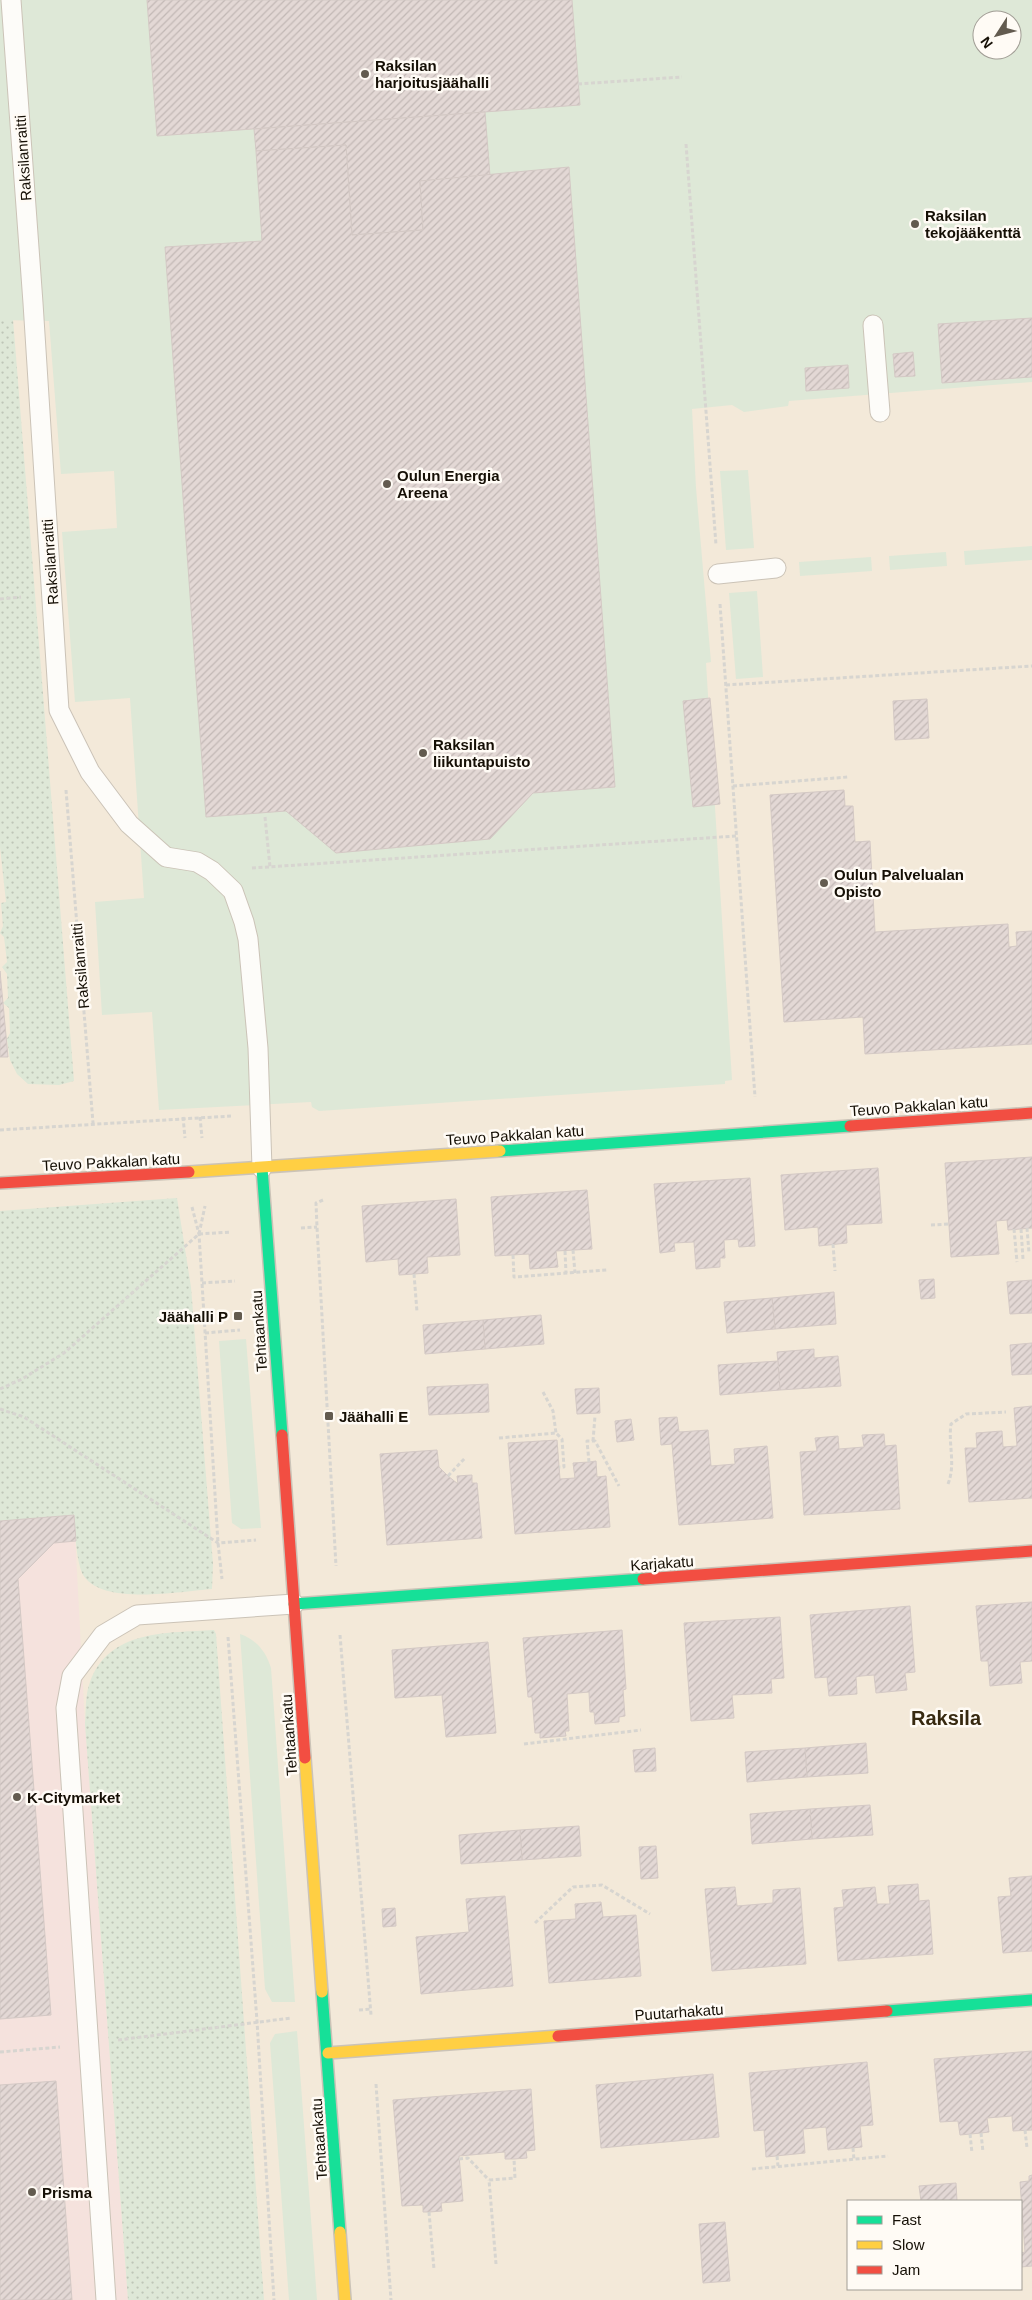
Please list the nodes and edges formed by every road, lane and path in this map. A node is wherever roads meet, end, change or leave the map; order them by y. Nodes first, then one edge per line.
1 (11, 0) edge
2 (682, 77) dead end
3 (578, 84) dead end
4 (686, 144) dead end
5 (873, 325) dead end
6 (880, 412) dead end
7 (776, 568) dead end
8 (718, 574) junction
9 (1032, 666) edge
10 (726, 685) junction
11 (848, 777) dead end
12 (733, 786) junction
13 (65, 789) dead end
14 (265, 817) dead end
15 (736, 836) junction
16 (270, 867) junction
17 (212, 871) junction
18 (755, 1097) dead end
19 (1032, 1113) edge
20 (233, 1116) dead end
21 (183, 1117) junction
22 (200, 1117) junction
23 (93, 1124) junction
24 (0, 1130) edge
25 (203, 1143) dead end
26 (186, 1144) dead end
27 (262, 1168) junction
28 (0, 1183) edge
29 (330, 1196) dead end
30 (190, 1197) dead end
31 (208, 1197) dead end
32 (949, 1224) dead end
33 (931, 1225) dead end
34 (317, 1226) junction
35 (293, 1228) dead end
36 (1027, 1228) dead end
37 (1014, 1229) dead end
38 (1020, 1229) dead end
39 (240, 1231) dead end
40 (200, 1234) junction
41 (833, 1244) dead end
42 (573, 1250) dead end
43 (565, 1251) dead end
44 (1029, 1253) dead end
45 (512, 1255) dead end
46 (1023, 1259) dead end
47 (1017, 1262) dead end
48 (607, 1270) dead end
49 (835, 1271) dead end
50 (566, 1273) junction
51 (575, 1273) junction
52 (414, 1274) dead end
53 (236, 1281) dead end
54 (202, 1283) junction
55 (417, 1312) dead end
56 (240, 1330) dead end
57 (205, 1333) junction
58 (0, 1389) edge
59 (543, 1392) dead end
60 (0, 1409) edge
61 (1006, 1412) dead end
62 (595, 1416) dead end
63 (556, 1433) junction
64 (499, 1438) dead end
65 (593, 1441) junction
66 (464, 1458) dead end
67 (589, 1462) dead end
68 (559, 1467) dead end
69 (448, 1476) dead end
70 (948, 1484) dead end
71 (619, 1486) dead end
72 (218, 1543) junction
73 (1032, 1551) edge
74 (338, 1601) junction
75 (294, 1604) junction
76 (226, 1610) junction
77 (641, 1730) dead end
78 (524, 1744) dead end
79 (650, 1914) dead end
80 (535, 1923) dead end
81 (1032, 2000) edge
82 (371, 2009) junction
83 (324, 2014) junction
84 (257, 2021) junction
85 (88, 2044) junction
86 (374, 2050) junction
87 (0, 2052) edge
88 (328, 2053) junction
89 (1025, 2130) dead end
90 (981, 2133) dead end
91 (970, 2134) dead end
92 (853, 2148) dead end
93 (1027, 2148) dead end
94 (983, 2152) dead end
95 (972, 2153) dead end
96 (777, 2156) dead end
97 (888, 2156) dead end
98 (459, 2159) dead end
99 (514, 2159) dead end
100 (854, 2160) junction
101 (778, 2166) junction
102 (752, 2169) dead end
103 (489, 2180) junction
104 (429, 2212) dead end
105 (496, 2264) dead end
106 (434, 2269) dead end
107 (106, 2300) edge
108 (274, 2300) edge
109 (345, 2300) edge
110 (391, 2300) edge

1 - 17 lane, Raksilanraitti
2 - 3 path
4 - 8 path
5 - 6 lane
7 - 8 lane
8 - 10 path
9 - 10 path
10 - 12 path
11 - 12 path
12 - 15 path
13 - 23 path, Raksilanraitti
14 - 16 path
15 - 16 path
15 - 18 path
16 - 17 path
17 - 27 lane
19 - 27 street, Teuvo Pakkalan katu
20 - 22 path
21 - 22 path
21 - 23 path
21 - 26 path
22 - 25 path
23 - 24 path
27 - 28 street, Teuvo Pakkalan katu
27 - 75 street, Tehtaankatu
29 - 34 path
30 - 40 path
31 - 40 path
32 - 33 path
34 - 35 path
34 - 74 path
36 - 44 path
37 - 47 path
38 - 46 path
39 - 40 path
40 - 54 path
40 - 58 path
41 - 49 path
42 - 51 path
43 - 50 path
45 - 50 path
48 - 51 path
50 - 51 path
52 - 55 path
53 - 54 path
54 - 57 path
56 - 57 path
57 - 72 path
59 - 63 path
60 - 72 path
61 - 70 path
62 - 65 path
63 - 64 path
63 - 68 path
65 - 67 path
65 - 71 path
66 - 69 path
72 - 76 path
73 - 74 street, Karjakatu
74 - 75 street, Karjakatu
74 - 82 path
75 - 76 lane
75 - 83 street, Tehtaankatu
76 - 84 path
76 - 85 lane
77 - 78 path
79 - 80 path
81 - 86 street, Puutarhakatu
82 - 83 path
82 - 86 path
83 - 84 path
83 - 88 street, Tehtaankatu
84 - 85 path
84 - 108 path
85 - 87 path
85 - 107 lane
86 - 88 street, Puutarhakatu
86 - 110 path
88 - 109 street, Tehtaankatu
89 - 93 path
90 - 94 path
91 - 95 path
92 - 100 path
96 - 101 path
97 - 100 path
98 - 103 path
99 - 103 path
100 - 101 path
101 - 102 path
103 - 105 path
104 - 106 path

